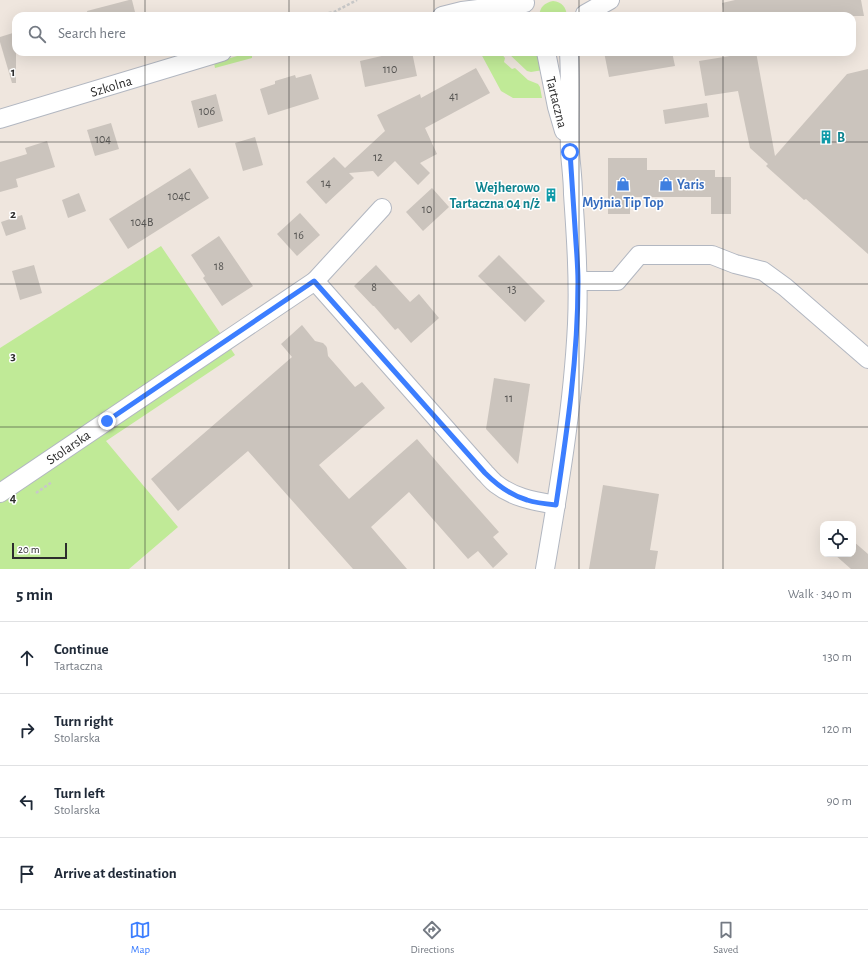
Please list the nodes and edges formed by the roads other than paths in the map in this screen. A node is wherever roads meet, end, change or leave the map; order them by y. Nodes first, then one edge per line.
1 (610, 0) edge
2 (525, 6) edge
3 (583, 10) edge
4 (458, 12) edge
5 (209, 56) edge
6 (547, 56) edge
7 (569, 56) edge
8 (0, 119) edge
9 (570, 152) junction
10 (382, 208) dead end
11 (314, 281) junction
12 (578, 281) junction
13 (868, 359) edge
14 (0, 493) edge
15 (556, 505) junction
16 (545, 569) edge

1 - 3 street
2 - 4 street
5 - 8 street, Szkolna
6 - 9 street, Tartaczna
7 - 9 street, Tartaczna
9 - 12 street, Tartaczna
10 - 11 street, Stolarska
11 - 14 street, Stolarska
11 - 15 street
12 - 13 street
12 - 15 street, Tartaczna
15 - 16 street, Tartaczna

